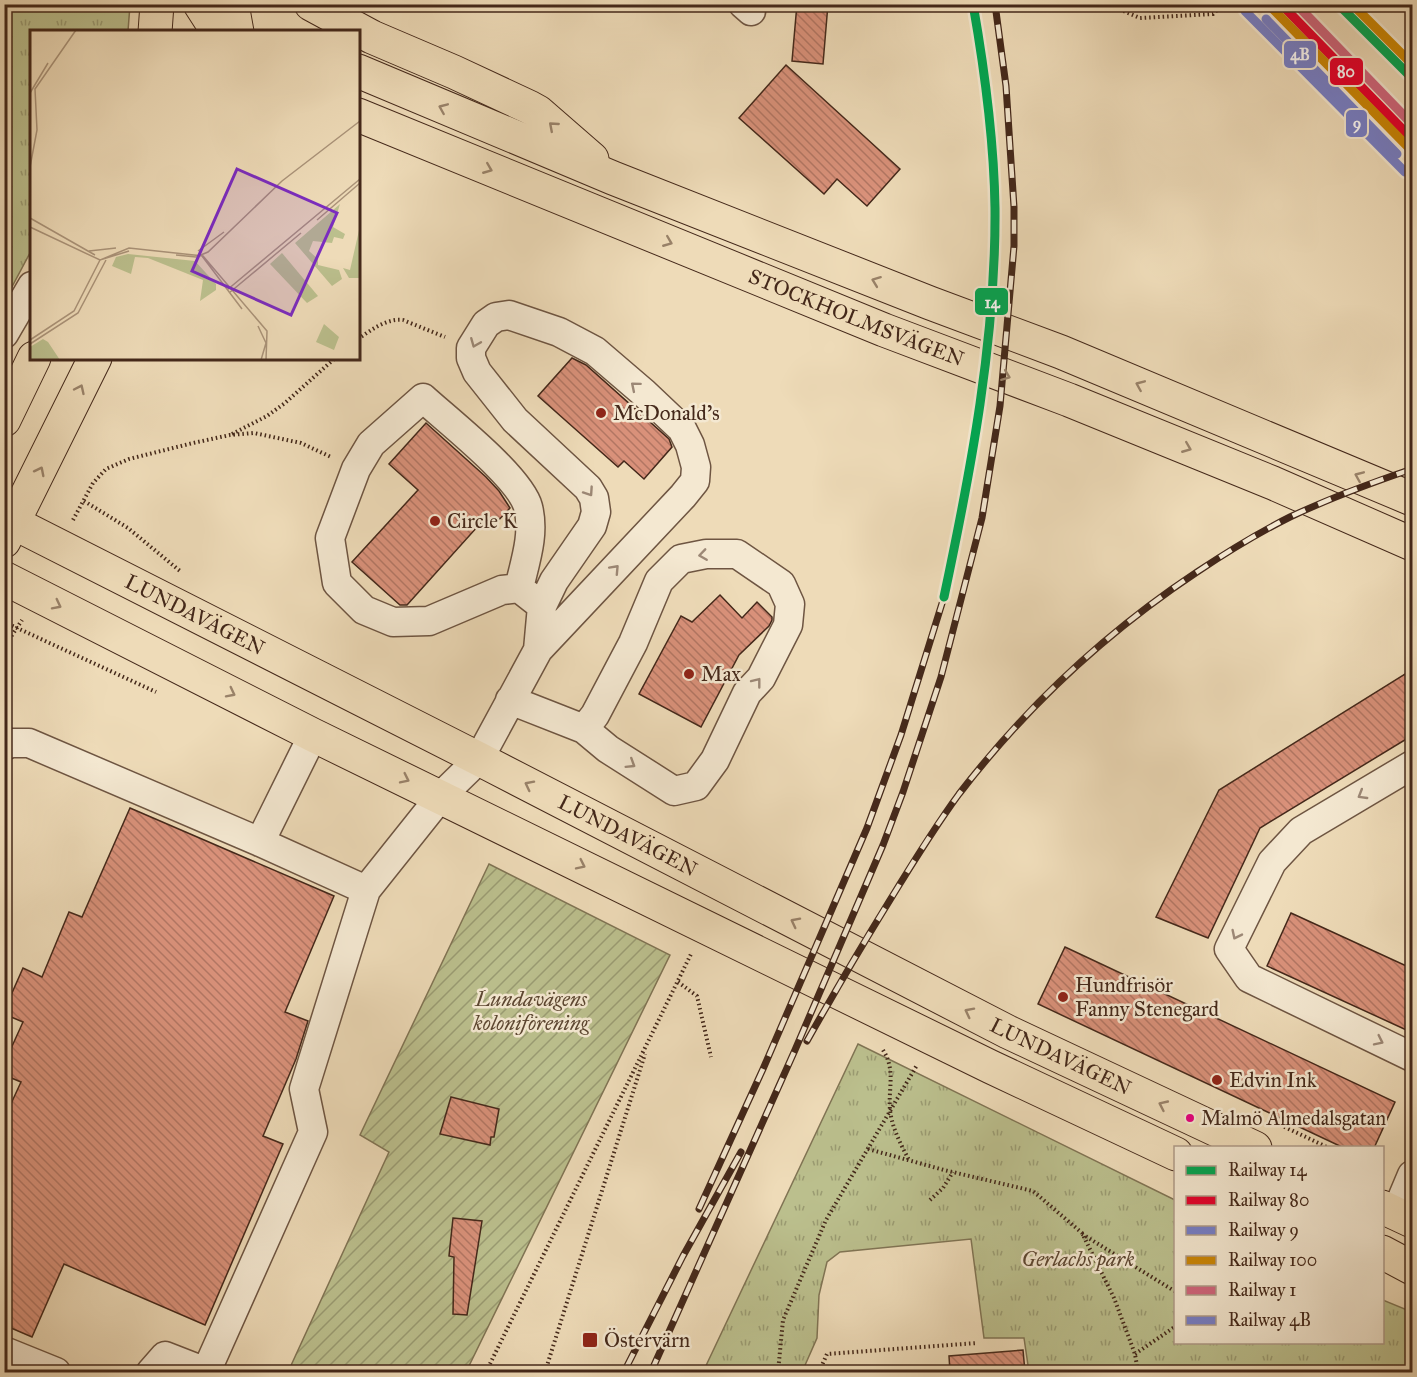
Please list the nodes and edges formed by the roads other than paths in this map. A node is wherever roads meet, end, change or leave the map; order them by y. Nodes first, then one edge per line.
1 (157, 4) edge
2 (200, 4) edge
3 (232, 4) edge
4 (311, 4) edge
5 (154, 30) edge
6 (217, 30) edge
7 (237, 30) edge
8 (359, 30) edge
9 (360, 31) edge
10 (360, 72) edge
11 (360, 116) edge
12 (360, 127) edge
13 (433, 146) junction
14 (613, 178) junction
15 (30, 289) edge
16 (4, 334) edge
17 (33, 360) edge
18 (94, 360) edge
19 (4, 420) edge
20 (1413, 499) edge
21 (8, 527) edge
22 (1413, 544) edge
23 (4, 578) edge
24 (519, 588) junction
25 (542, 606) junction
26 (538, 650) junction
27 (510, 700) junction
28 (584, 729) junction
29 (313, 735) junction
30 (4, 746) edge
31 (479, 759) junction
32 (1413, 765) edge
33 (441, 796) junction
34 (260, 842) junction
35 (366, 890) junction
36 (1413, 1057) edge
37 (1262, 1133) edge
38 (1174, 1153) edge
39 (1413, 1175) edge
40 (1397, 1214) edge
41 (1384, 1253) edge
42 (1413, 1268) edge
43 (4, 1351) edge
44 (56, 1372) edge
45 (151, 1372) edge
46 (206, 1372) edge

1 - 5 main road
2 - 6 main road
3 - 7 main road
8 -> 4 main road, STOCKHOLMSVÄGEN
14 -> 9 main road, STOCKHOLMSVÄGEN
14 -> 10 main road, STOCKHOLMSVÄGEN
11 - 13 main road
12 - 13 main road
13 -> 22 main road, STOCKHOLMSVÄGEN
20 -> 14 main road, STOCKHOLMSVÄGEN
15 - 16 street
17 - 19 main road
21 -> 18 main road
21 - 31 main road, LUNDAVÄGEN
23 -> 29 main road, LUNDAVÄGEN
24 - 24 street
24 - 25 street
25 - 26 street
26 -> 25 street
26 - 27 street
27 - 28 street
27 - 31 street
28 -> 28 street
29 -> 33 main road, LUNDAVÄGEN
29 - 34 street
30 - 34 street
31 - 33 street
37 -> 31 main road, LUNDAVÄGEN
32 -> 36 street
33 - 35 street
33 -> 38 main road, LUNDAVÄGEN
34 - 35 street
35 - 46 street
39 - 40 street
41 - 42 main road
43 - 44 street
45 - 46 street

